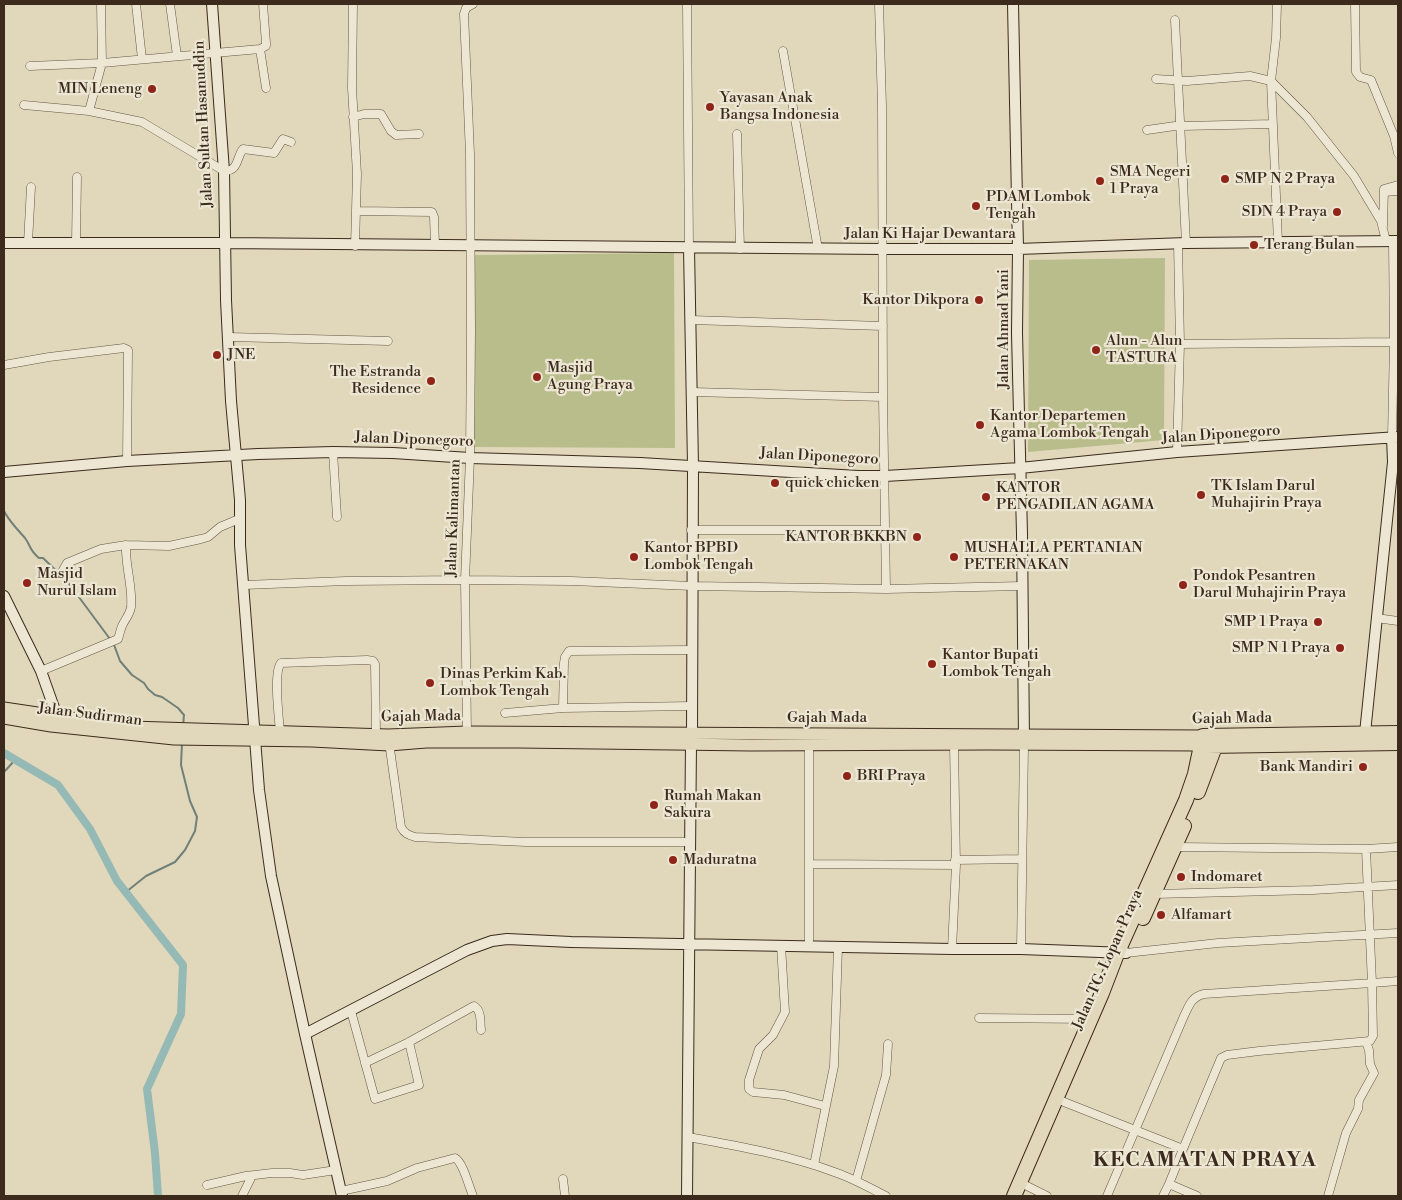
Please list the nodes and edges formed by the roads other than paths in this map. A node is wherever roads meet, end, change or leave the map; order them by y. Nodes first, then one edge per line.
1 (101, 4) edge
2 (136, 4) edge
3 (170, 4) edge
4 (212, 4) edge
5 (263, 4) edge
6 (353, 4) edge
7 (473, 4) edge
8 (687, 4) edge
9 (879, 4) edge
10 (1013, 4) edge
11 (1277, 4) edge
12 (1355, 4) edge
13 (1175, 20) dead end
14 (260, 49) junction
15 (783, 51) dead end
16 (215, 53) junction
17 (177, 56) junction
18 (142, 59) junction
19 (102, 63) junction
20 (30, 66) dead end
21 (1156, 79) dead end
22 (1178, 81) junction
23 (1271, 81) junction
24 (266, 88) dead end
25 (24, 105) dead end
26 (89, 111) junction
27 (353, 116) junction
28 (1273, 124) junction
29 (1182, 125) junction
30 (1147, 130) dead end
31 (420, 134) dead end
32 (737, 134) dead end
33 (291, 142) dead end
34 (1398, 152) edge
35 (224, 170) junction
36 (77, 177) dead end
37 (1398, 185) edge
38 (31, 187) dead end
39 (1398, 191) edge
40 (1384, 192) junction
41 (357, 211) junction
42 (1383, 228) junction
43 (1392, 241) edge
44 (1278, 242) junction
45 (4, 243) edge
46 (28, 243) junction
47 (76, 243) junction
48 (225, 243) junction
49 (1182, 243) junction
50 (434, 245) junction
51 (470, 245) junction
52 (355, 246) junction
53 (689, 248) junction
54 (740, 248) junction
55 (818, 249) junction
56 (882, 249) junction
57 (1018, 249) junction
58 (690, 320) junction
59 (883, 326) junction
60 (229, 337) junction
61 (388, 341) dead end
62 (1394, 342) junction
63 (1180, 344) junction
64 (4, 365) edge
65 (692, 392) junction
66 (882, 397) junction
67 (1395, 437) edge
68 (333, 452) junction
69 (1177, 452) junction
70 (237, 455) junction
71 (470, 458) junction
72 (127, 462) junction
73 (692, 466) junction
74 (1020, 468) junction
75 (4, 472) edge
76 (885, 476) junction
77 (337, 517) dead end
78 (239, 519) junction
79 (691, 530) junction
80 (886, 530) junction
81 (126, 545) junction
82 (63, 570) dead end
83 (465, 580) junction
84 (244, 585) junction
85 (692, 586) junction
86 (1022, 586) junction
87 (886, 589) junction
88 (4, 596) edge
89 (1376, 618) junction
90 (1398, 621) edge
91 (692, 650) junction
92 (41, 671) junction
93 (692, 706) junction
94 (4, 708) edge
95 (563, 708) junction
96 (506, 713) dead end
97 (57, 716) junction
98 (4, 718) edge
99 (280, 732) junction
100 (467, 732) junction
101 (1365, 733) junction
102 (1398, 733) edge
103 (172, 734) junction
104 (190, 734) junction
105 (255, 736) junction
106 (385, 738) junction
107 (552, 738) junction
108 (692, 738) junction
109 (883, 739) junction
110 (1024, 740) junction
111 (1202, 740) junction
112 (1217, 741) junction
113 (954, 744) junction
114 (1398, 744) edge
115 (809, 745) junction
116 (690, 842) junction
117 (1176, 847) junction
118 (1398, 847) edge
119 (1366, 849) junction
120 (1022, 859) junction
121 (956, 862) junction
122 (809, 864) junction
123 (1398, 885) edge
124 (1368, 888) junction
125 (1155, 894) junction
126 (1398, 933) edge
127 (1371, 934) junction
128 (690, 944) junction
129 (781, 946) junction
130 (808, 946) junction
131 (838, 947) junction
132 (952, 949) junction
133 (1022, 949) junction
134 (1121, 953) junction
135 (1398, 981) edge
136 (1372, 983) junction
137 (351, 1011) junction
138 (979, 1018) dead end
139 (1090, 1019) junction
140 (480, 1030) dead end
141 (304, 1034) junction
142 (409, 1042) junction
143 (1366, 1042) junction
144 (888, 1044) dead end
145 (365, 1063) junction
146 (1064, 1102) junction
147 (825, 1106) junction
148 (1136, 1130) junction
149 (688, 1137) junction
150 (1182, 1149) junction
151 (814, 1165) junction
152 (336, 1170) junction
153 (252, 1176) junction
154 (563, 1179) dead end
155 (856, 1181) junction
156 (1169, 1184) junction
157 (207, 1185) dead end
158 (1025, 1191) edge
159 (342, 1193) edge
160 (242, 1196) edge
161 (473, 1196) edge
162 (564, 1196) edge
163 (686, 1196) edge
164 (886, 1196) edge
165 (1014, 1196) edge
166 (1047, 1196) edge
167 (1107, 1196) edge
168 (1163, 1196) edge
169 (1198, 1196) edge
170 (1328, 1196) edge

1 - 19 street
2 - 18 street
3 - 17 street
4 - 16 street, Jalan Sultan Hasanuddin
5 - 14 street
6 - 27 street
7 - 51 street, Jalan Kalimantan
8 - 53 street
9 - 56 street
10 - 57 street, Jalan Ahmad Yani
11 - 23 street
12 - 34 street
13 - 22 street
14 - 16 street
14 - 24 street
15 - 55 street
16 - 17 street
16 - 35 street, Jalan Sultan Hasanuddin
17 - 18 street
18 - 19 street
19 - 20 street
19 - 26 street
21 - 22 street
22 - 23 street
22 - 29 street
23 - 28 street
23 - 42 street
25 - 26 street
26 - 35 street
27 - 31 street
27 - 41 street
28 - 29 street
28 - 44 street
29 - 30 street
29 - 49 street
32 - 54 street
33 - 35 street
35 - 48 street, Jalan Sultan Hasanuddin
36 - 47 street
37 - 40 street
38 - 46 street
39 - 40 street
40 - 42 street
41 - 50 street
41 - 52 street
42 - 43 street
43 - 44 street, Jalan Ki Hajar Dewantara
43 - 62 street
44 - 49 street, Jalan Ki Hajar Dewantara
45 - 46 street, Jalan Ki Hajar Dewantara
46 - 47 street, Jalan Ki Hajar Dewantara
47 - 48 street, Jalan Ki Hajar Dewantara
48 - 52 street, Jalan Ki Hajar Dewantara
48 - 60 street, Jalan Sultan Hasanuddin
49 - 57 street, Jalan Ki Hajar Dewantara
49 - 63 street
50 - 51 street, Jalan Ki Hajar Dewantara
50 - 52 street, Jalan Ki Hajar Dewantara
51 - 53 street, Jalan Ki Hajar Dewantara
51 - 71 street, Jalan Kalimantan
53 - 54 street, Jalan Ki Hajar Dewantara
53 - 58 street
54 - 55 street, Jalan Ki Hajar Dewantara
55 - 56 street, Jalan Ki Hajar Dewantara
56 - 57 street, Jalan Ki Hajar Dewantara
56 - 59 street
57 - 74 street, Jalan Ahmad Yani
58 - 59 street
58 - 65 street
59 - 66 street
60 - 61 street
60 - 70 street, Jalan Sultan Hasanuddin
62 - 63 street
62 - 67 street
63 - 69 street
64 - 72 street
65 - 66 street
65 - 73 street
66 - 76 street
67 - 69 street, Jalan Diponegoro
67 - 89 street
68 - 70 street, Jalan Diponegoro
68 - 71 street, Jalan Diponegoro
68 - 77 street
69 - 74 street, Jalan Diponegoro
70 - 72 street, Jalan Diponegoro
70 - 78 street, Jalan Sultan Hasanuddin
71 - 73 street, Jalan Diponegoro
71 - 83 street, Jalan Kalimantan
72 - 75 street, Jalan Diponegoro
73 - 76 street, Jalan Diponegoro
73 - 79 street
74 - 76 street, Jalan Diponegoro
74 - 86 street, Jalan Ahmad Yani
76 - 80 street
78 - 81 street
78 - 84 street, Jalan Sultan Hasanuddin
79 - 80 street
79 - 85 street
80 - 87 street
81 - 82 street
81 - 92 street
83 - 84 street
83 - 85 street
83 - 100 street, Jalan Kalimantan
84 - 105 street, Jalan Sultan Hasanuddin
85 - 87 street
85 - 91 street
86 - 87 street
86 - 110 street, Jalan Ahmad Yani
88 - 92 street
89 - 90 street
89 - 101 street
91 - 93 street
91 - 95 street
92 - 97 street
93 - 95 street
93 - 108 street
94 - 97 main road
95 - 96 street
97 - 103 main road
98 - 103 main road, Jalan Sudirman
99 - 105 main road, Gajah Mada
99 - 106 main road, Gajah Mada
99 - 106 street
100 - 106 main road, Gajah Mada
100 - 107 main road, Gajah Mada
101 - 102 highway, Gajah Mada
101 - 112 highway, Gajah Mada
103 - 104 main road
104 - 105 main road
104 - 105 main road
105 - 106 main road, Gajah Mada
105 - 141 street, Jalan Sultan Hasanuddin
106 - 107 main road, Gajah Mada
106 - 116 street
107 - 108 main road, Gajah Mada
108 - 109 main road, Gajah Mada
108 - 115 main road, Gajah Mada
108 - 116 street
109 - 110 main road, Gajah Mada
109 - 113 main road, Gajah Mada
109 - 115 main road, Gajah Mada
110 - 111 main road, Gajah Mada
110 - 113 main road, Gajah Mada
110 - 120 street
111 - 112 highway, Gajah Mada
111 - 134 highway, Jalan TG. Lopan Praya
112 - 114 highway, Gajah Mada
112 - 117 highway, Jalan TG. Lopan Praya
113 - 121 street
115 - 122 street
116 - 128 street
117 - 119 street
117 - 125 highway, Jalan TG. Lopan Praya
118 - 119 street
119 - 124 street
120 - 121 street
120 - 133 street
121 - 122 street
121 - 132 street
122 - 130 street
123 - 124 street
124 - 125 street
124 - 127 street
125 - 134 highway, Jalan TG. Lopan Praya
126 - 127 street
127 - 134 street
127 - 136 street
128 - 129 street
128 - 137 street
128 - 149 street
129 - 130 street
129 - 147 street
130 - 131 street
131 - 132 street
131 - 147 street
132 - 133 street
133 - 134 street
134 - 139 highway, Jalan TG. Lopan Praya
134 - 146 highway, Jalan TG. Lopan Praya
135 - 136 street
136 - 143 street
136 - 148 street
137 - 141 street
137 - 145 street
138 - 139 street
139 - 165 highway, Jalan TG. Lopan Praya
140 - 142 street
141 - 152 street, Jalan Sultan Hasanuddin
142 - 145 street
142 - 145 street
143 - 150 street
143 - 170 street
144 - 155 street
146 - 148 street
146 - 158 highway, Jalan TG. Lopan Praya
147 - 151 street
148 - 150 street
148 - 167 street
149 - 151 street
149 - 163 street
150 - 156 street
151 - 155 street
152 - 153 street
152 - 159 street, Jalan Sultan Hasanuddin
153 - 157 street
153 - 160 street
154 - 162 street
155 - 164 street
156 - 168 street
156 - 169 street
158 - 166 street
159 - 161 street

